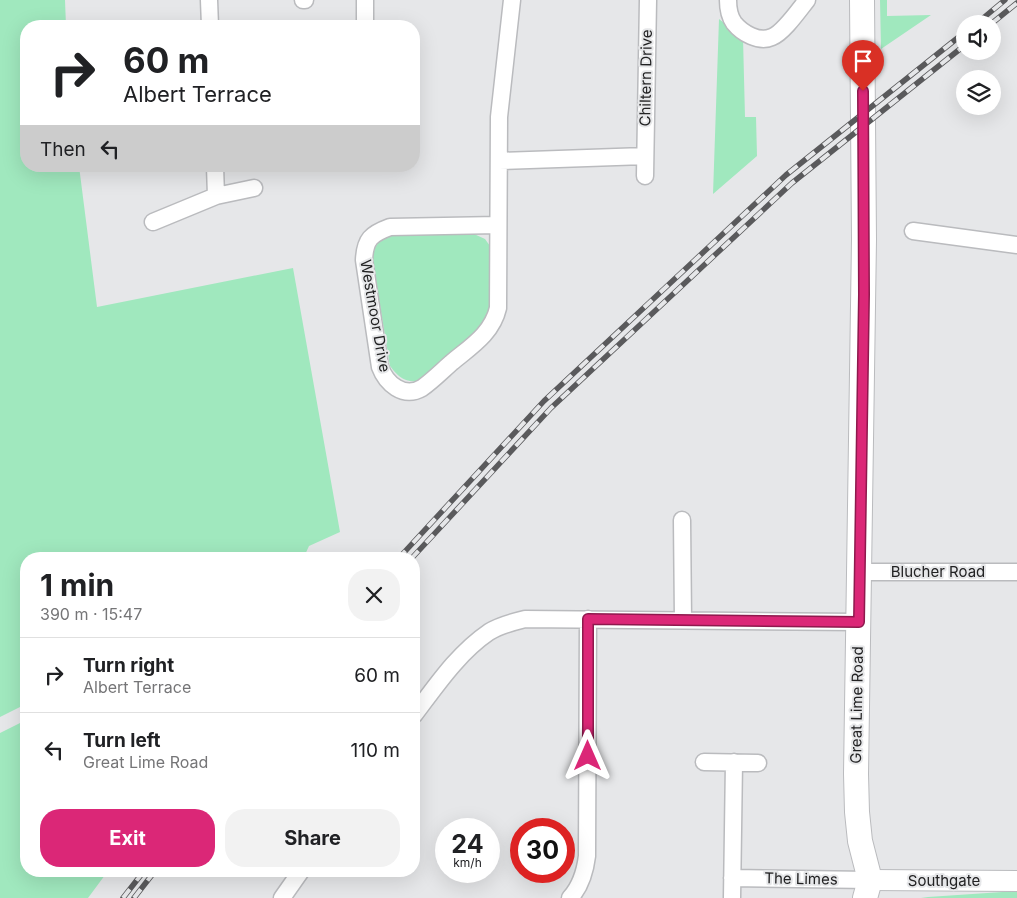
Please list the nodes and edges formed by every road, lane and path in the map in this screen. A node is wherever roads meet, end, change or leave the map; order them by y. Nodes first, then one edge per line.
1 (209, 0) edge
2 (364, 0) edge
3 (512, 0) edge
4 (648, 0) edge
5 (728, 0) edge
6 (807, 0) edge
7 (862, 0) edge
8 (210, 20) edge
9 (365, 20) edge
10 (645, 156) junction
11 (498, 161) junction
12 (215, 172) edge
13 (644, 176) dead end
14 (254, 188) dead end
15 (216, 196) junction
16 (153, 222) dead end
17 (498, 225) junction
18 (913, 231) dead end
19 (1017, 246) edge
20 (682, 520) dead end
21 (859, 572) junction
22 (1017, 572) edge
23 (588, 619) junction
24 (682, 620) junction
25 (859, 622) junction
26 (420, 706) edge
27 (704, 762) dead end
28 (734, 762) junction
29 (758, 763) dead end
30 (297, 877) edge
31 (732, 878) junction
32 (1017, 881) edge
33 (868, 889) edge
34 (282, 898) edge
35 (570, 898) edge
36 (732, 898) edge

1 - 8 street
2 - 9 street
3 - 11 street, Westmoor Drive
4 - 10 street, Chiltern Drive
5 - 6 street
7 - 21 main road, Great Lime Road
10 - 11 street
10 - 13 street, Chiltern Drive
11 - 17 street, Westmoor Drive
12 - 15 street
14 - 15 street
15 - 16 street
17 - 17 street, Westmoor Drive
18 - 19 street
20 - 24 street
21 - 22 street, Blucher Road
21 - 25 main road, Great Lime Road
23 - 24 street
23 - 26 street
23 - 35 street
24 - 25 street
25 - 33 main road, Great Lime Road
27 - 28 street
28 - 29 street
28 - 31 street
30 - 34 street
31 - 33 street, The Limes
31 - 36 street
32 - 33 street, Southgate

